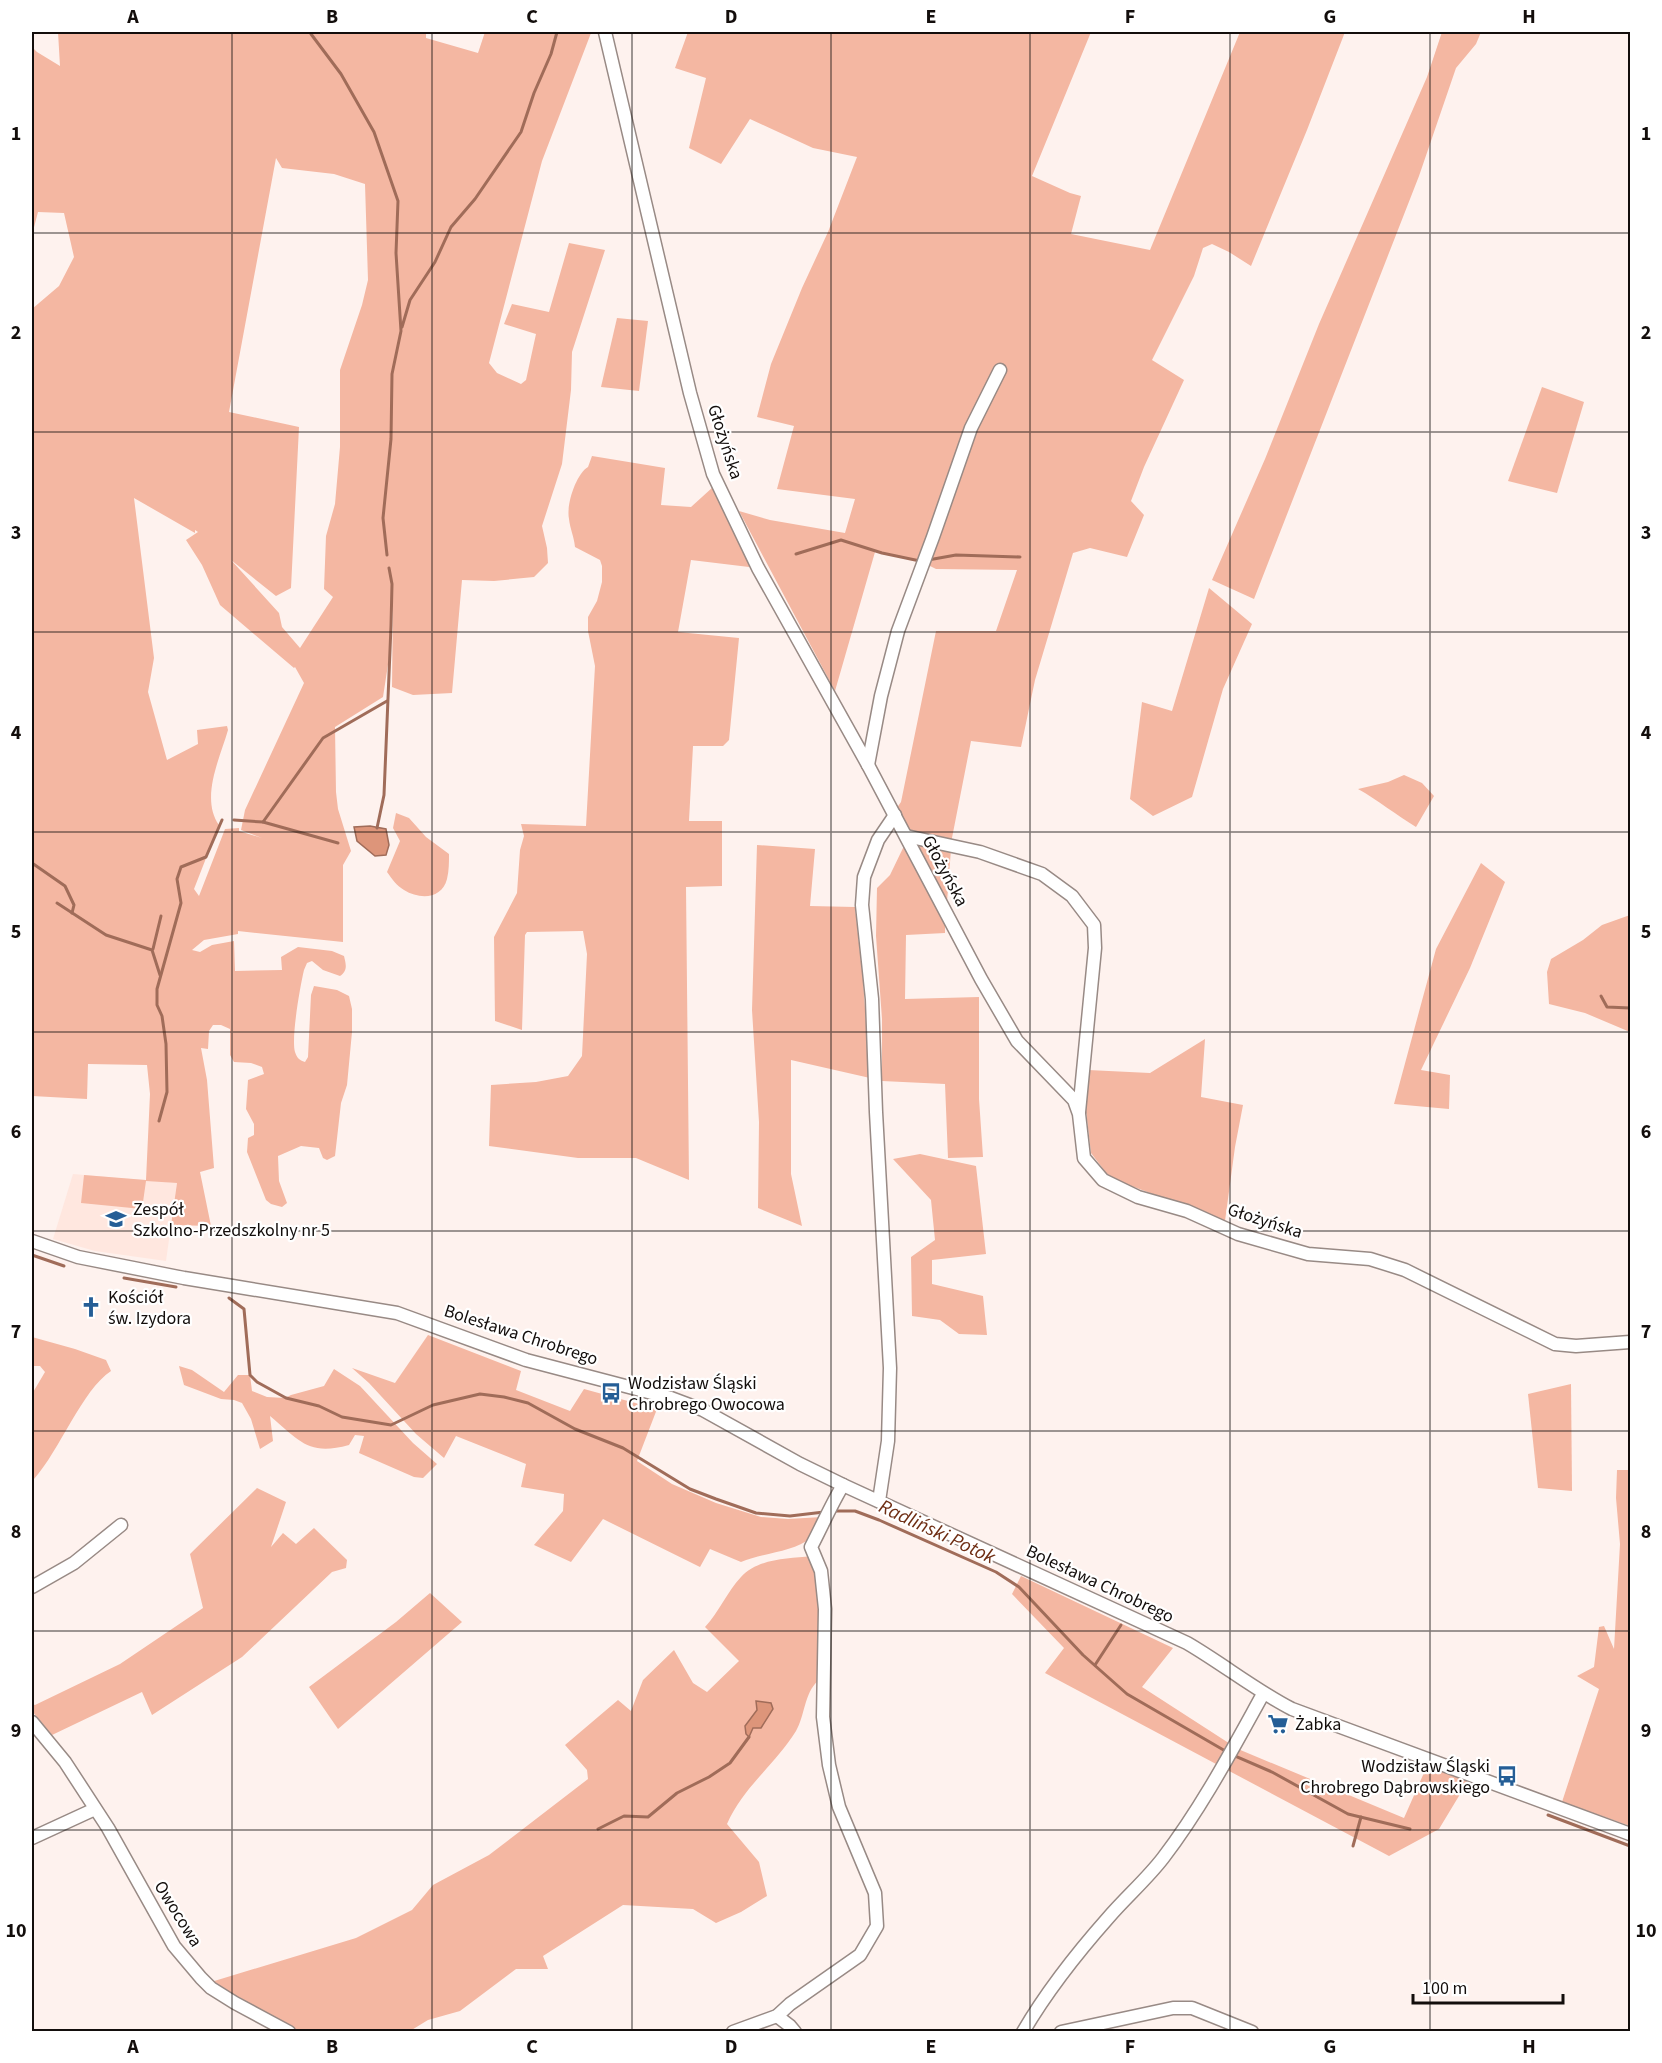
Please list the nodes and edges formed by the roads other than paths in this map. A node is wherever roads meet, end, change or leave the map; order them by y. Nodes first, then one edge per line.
1 (605, 32) edge
2 (1000, 370) dead end
3 (868, 765) junction
4 (895, 815) junction
5 (906, 836) junction
6 (1079, 1114) junction
7 (32, 1241) edge
8 (1630, 1342) edge
9 (843, 1485) junction
10 (879, 1501) junction
11 (121, 1525) dead end
12 (32, 1587) edge
13 (1263, 1694) junction
14 (32, 1722) edge
15 (95, 1809) junction
16 (1630, 1834) edge
17 (32, 1838) edge
18 (777, 2016) junction
19 (289, 2031) edge
20 (733, 2031) edge
21 (795, 2031) edge
22 (1023, 2031) edge
23 (1060, 2031) edge
24 (1252, 2031) edge

1 - 3 street, Głożyńska
2 - 3 street
3 - 4 street, Głożyńska
4 - 5 street, Głożyńska
4 - 10 street
5 - 6 street, Głożyńska
5 - 6 street
6 - 8 street, Głożyńska
7 - 9 street, Bolesława Chrobrego
9 - 10 street, Bolesława Chrobrego
9 - 18 street
10 - 13 street, Bolesława Chrobrego
11 - 12 street
13 - 16 street, Bolesława Chrobrego
13 - 22 street
14 - 15 street, Owocowa
15 - 17 street
15 - 19 street, Owocowa
18 - 20 street
18 - 21 street
23 - 24 street

